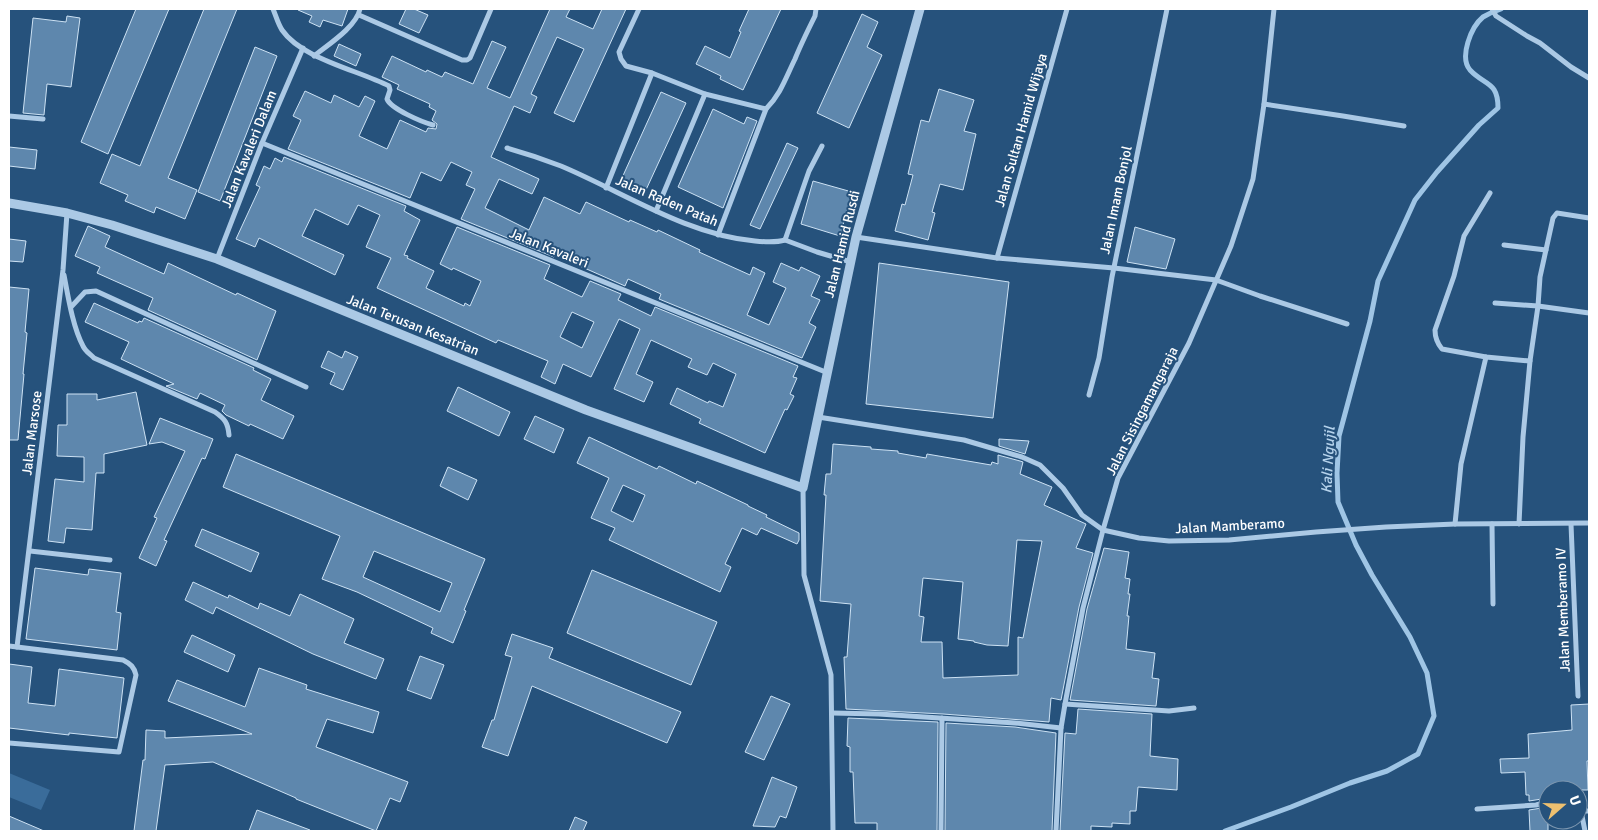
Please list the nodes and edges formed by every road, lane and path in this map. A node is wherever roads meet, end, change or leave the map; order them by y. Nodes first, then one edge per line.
1 (273, 9) edge
2 (360, 9) edge
3 (491, 9) edge
4 (639, 9) edge
5 (816, 9) edge
6 (920, 9) edge
7 (1067, 9) edge
8 (1167, 9) edge
9 (1274, 9) edge
10 (1492, 9) edge
11 (358, 15) junction
12 (303, 48) junction
13 (314, 56) junction
14 (652, 73) junction
15 (1589, 78) edge
16 (705, 94) junction
17 (1264, 104) junction
18 (766, 110) junction
19 (9, 116) edge
20 (43, 119) dead end
21 (433, 124) dead end
22 (1404, 126) dead end
23 (262, 143) junction
24 (822, 146) dead end
25 (507, 148) dead end
26 (606, 188) junction
27 (1490, 193) dead end
28 (9, 203) edge
29 (656, 211) junction
30 (67, 213) junction
31 (1589, 218) edge
32 (718, 234) junction
33 (856, 237) junction
34 (785, 240) junction
35 (1504, 245) dead end
36 (1546, 250) junction
37 (997, 258) junction
38 (217, 259) junction
39 (851, 262) junction
40 (1114, 268) junction
41 (63, 270) junction
42 (1216, 280) junction
43 (1495, 303) dead end
44 (1538, 306) junction
45 (71, 307) junction
46 (1589, 313) edge
47 (1347, 324) dead end
48 (1486, 357) junction
49 (1530, 361) junction
50 (828, 373) junction
51 (306, 387) dead end
52 (1089, 395) dead end
53 (818, 417) junction
54 (229, 435) dead end
55 (802, 488) junction
56 (1589, 523) edge
57 (1455, 524) junction
58 (1492, 524) junction
59 (1518, 524) junction
60 (1571, 524) junction
61 (1103, 530) junction
62 (30, 551) junction
63 (110, 560) dead end
64 (1493, 604) dead end
65 (9, 646) edge
66 (17, 647) junction
67 (1578, 696) dead end
68 (1065, 704) junction
69 (1194, 708) dead end
70 (832, 713) junction
71 (942, 718) junction
72 (1061, 728) junction
73 (9, 743) edge
74 (1538, 804) edge
75 (1477, 809) dead end
76 (833, 831) edge
77 (941, 831) edge
78 (1056, 831) edge

1 - 12 street
2 - 11 street
3 - 11 street
4 - 14 street
5 - 18 street
6 - 33 street, Jalan Hamid Rusdi
7 - 37 street, Jalan Sultan Hamid Wijaya
8 - 40 street, Jalan Imam Bonjol
9 - 17 street, Jalan Sisingamangaraja
10 - 15 street
11 - 13 street
12 - 13 street
12 - 23 street, Jalan Kavaleri Dalam
13 - 21 street
14 - 16 street
14 - 26 street
16 - 18 street
16 - 29 street
17 - 22 street
17 - 42 street, Jalan Sisingamangaraja
18 - 32 street
19 - 20 street
23 - 38 street, Jalan Kavaleri Dalam
23 - 50 street, Jalan Kavaleri
24 - 34 street
25 - 26 street, Jalan Raden Patah
26 - 29 street, Jalan Raden Patah
27 - 48 street
28 - 30 street, Jalan Terusan Kesatrian
29 - 32 street, Jalan Raden Patah
30 - 38 street, Jalan Terusan Kesatrian
30 - 41 street, Jalan Marsose
31 - 36 street
32 - 34 street, Jalan Raden Patah
33 - 37 street
33 - 39 street, Jalan Hamid Rusdi
34 - 39 street, Jalan Raden Patah
35 - 36 street
36 - 44 street
37 - 40 street
38 - 55 street, Jalan Terusan Kesatrian
39 - 50 street, Jalan Hamid Rusdi
40 - 42 street
40 - 52 street, Jalan Imam Bonjol
41 - 45 street
41 - 62 street, Jalan Marsose
42 - 47 street
42 - 61 street, Jalan Sisingamangaraja
43 - 44 street
44 - 46 street
44 - 49 street
45 - 51 street
45 - 54 street
48 - 49 street
48 - 57 street
49 - 59 street
50 - 53 street, Jalan Hamid Rusdi
53 - 55 street, Jalan Hamid Rusdi
53 - 61 street, Jalan Mamberamo
55 - 70 street
56 - 60 street, Jalan Mamberamo
57 - 58 street, Jalan Mamberamo
57 - 61 street, Jalan Mamberamo
58 - 59 street, Jalan Mamberamo
58 - 64 street
59 - 60 street, Jalan Mamberamo
60 - 67 street, Jalan Memberamo IV
61 - 68 street, Jalan Sisingamangaraja
62 - 63 street
62 - 66 street, Jalan Marsose
65 - 66 street
66 - 73 street
68 - 69 street
68 - 72 street, Jalan Sisingamangaraja
70 - 71 street
70 - 76 street
71 - 72 street
71 - 77 street
72 - 78 street, Jalan Sisingamangaraja
74 - 75 street

